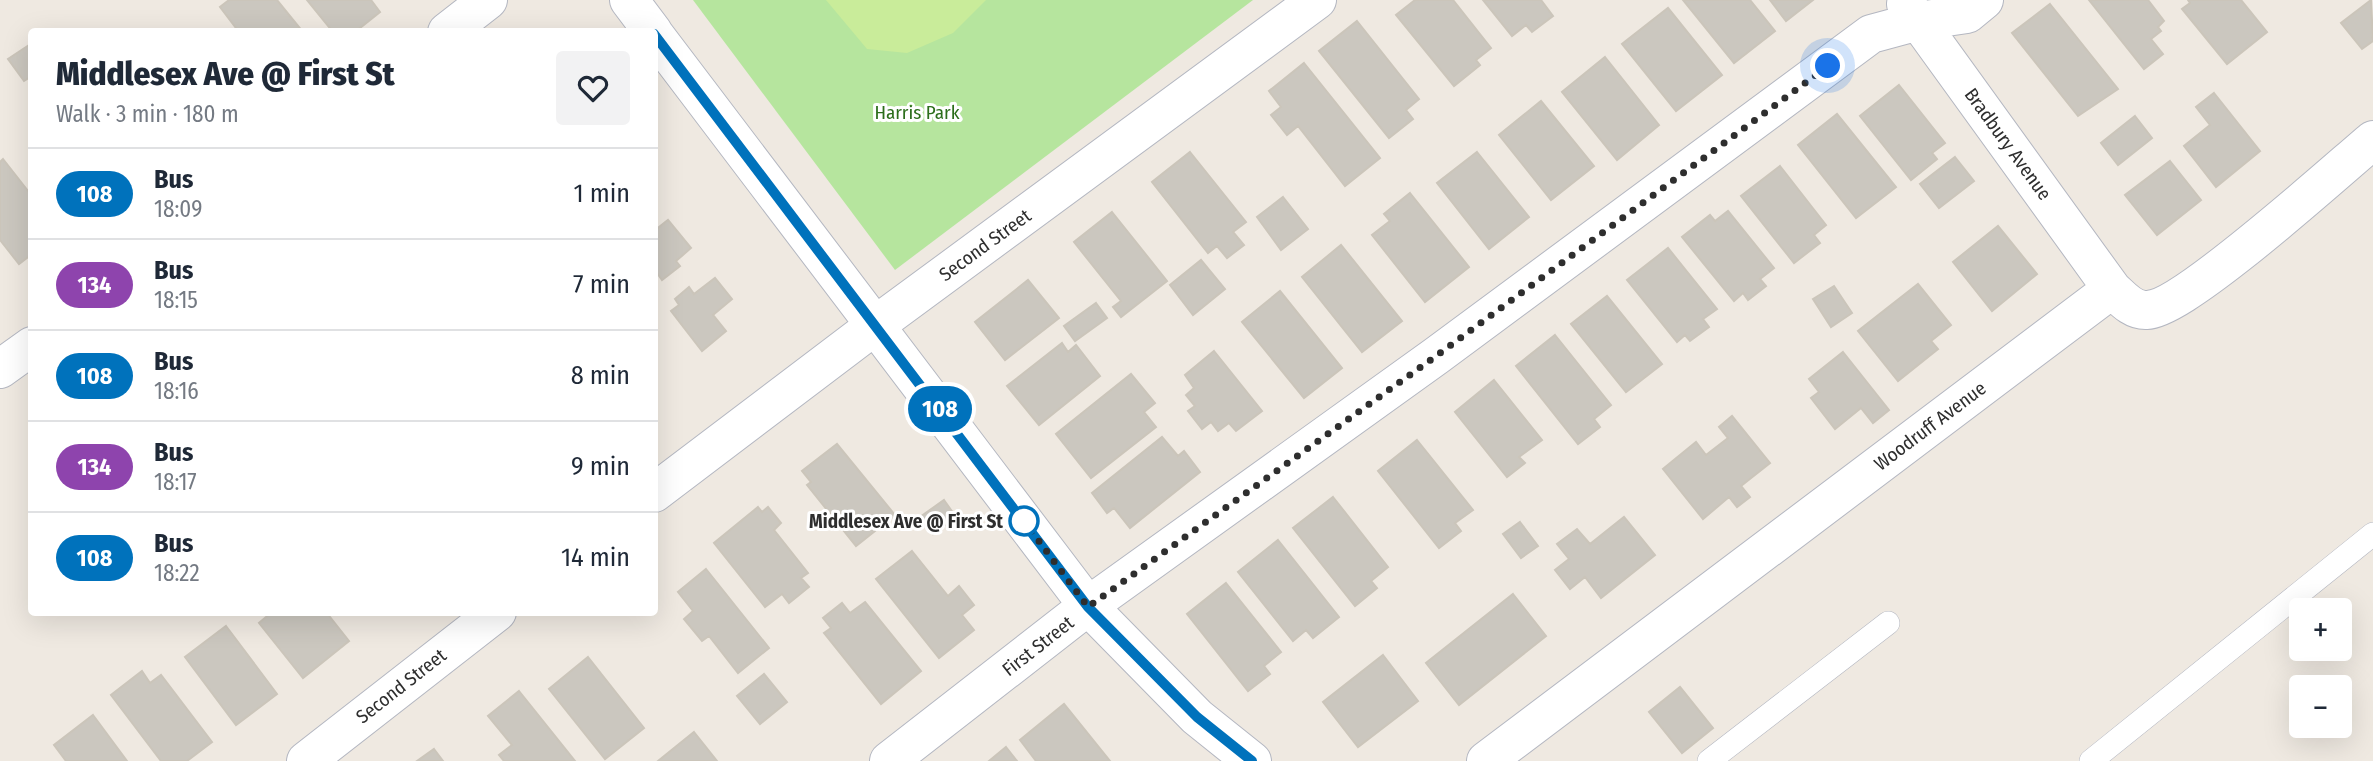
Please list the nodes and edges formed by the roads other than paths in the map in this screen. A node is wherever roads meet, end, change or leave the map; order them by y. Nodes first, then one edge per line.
1 (488, 0) edge
2 (629, 0) edge
3 (1317, 0) edge
4 (1984, 0) edge
5 (1911, 11) edge
6 (452, 28) edge
7 (650, 28) edge
8 (658, 38) edge
9 (2373, 140) edge
10 (2112, 289) junction
11 (877, 324) junction
12 (28, 349) edge
13 (0, 369) edge
14 (658, 490) edge
15 (2373, 534) edge
16 (1088, 607) junction
17 (492, 616) edge
18 (1888, 623) dead end
19 (1245, 759) edge
20 (306, 761) edge
21 (890, 761) edge
22 (1486, 761) edge
23 (1709, 761) edge
24 (2091, 761) edge

1 - 6 street
2 - 7 street
3 - 11 street, Second Street
4 - 5 street, First Street
5 - 10 street, Bradbury Avenue
5 - 16 street, First Street
8 - 11 street
9 - 10 street
10 - 22 street, Woodruff Avenue
11 - 14 street, Second Street
11 - 16 street
12 - 13 street
15 - 24 lane
16 - 19 street
16 - 21 street, First Street
17 - 20 street, Second Street
18 - 23 lane

